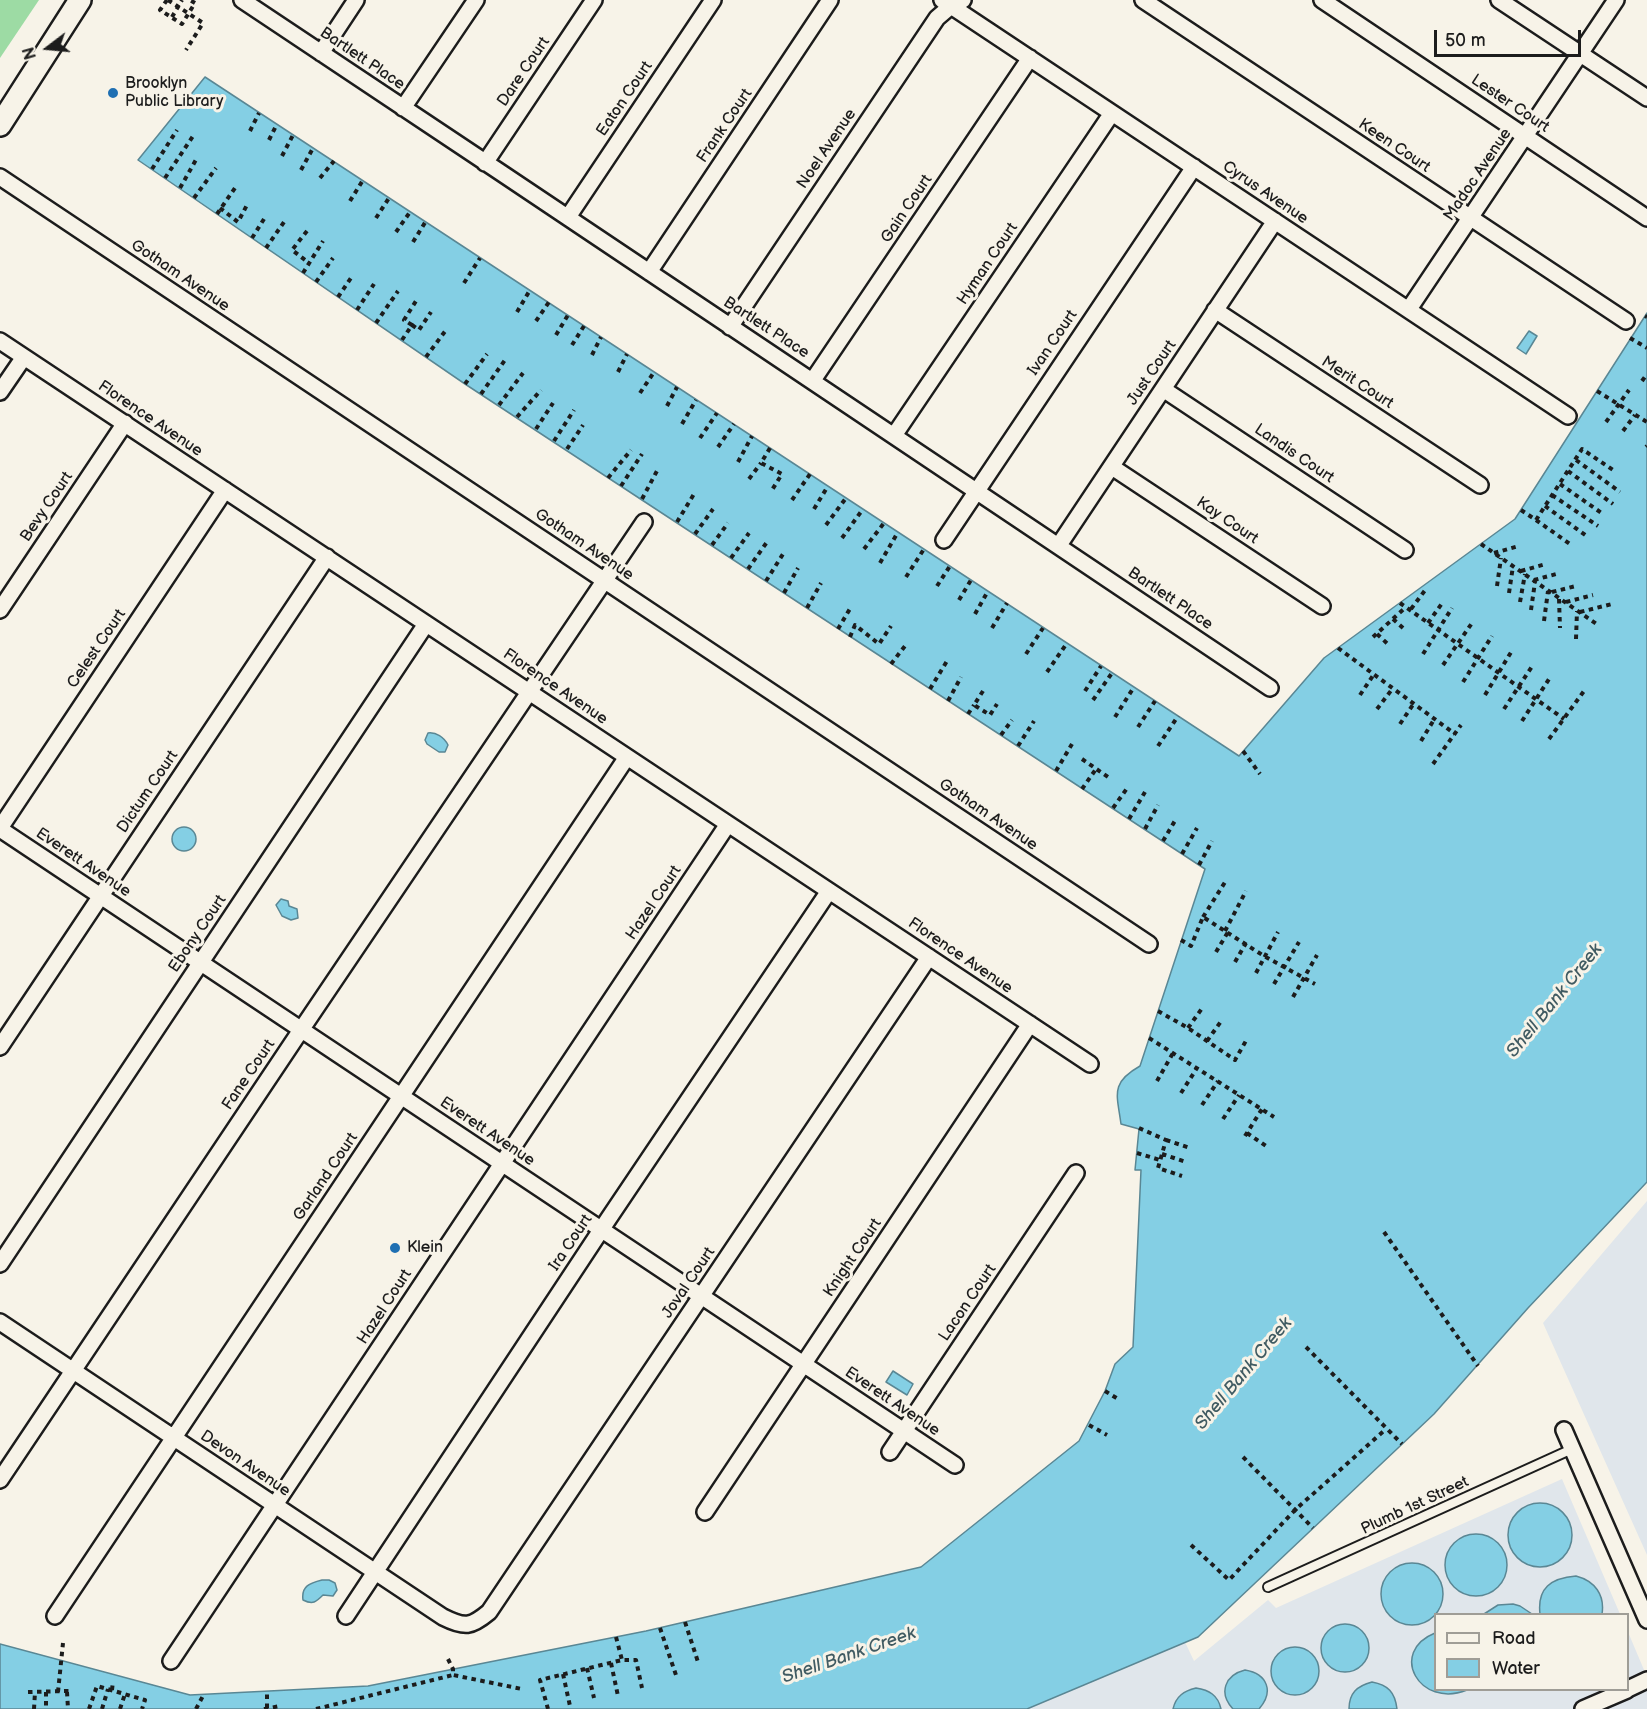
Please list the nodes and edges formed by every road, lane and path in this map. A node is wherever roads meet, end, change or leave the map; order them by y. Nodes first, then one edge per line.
1 (80, 0) edge
2 (168, 0) edge
3 (182, 0) edge
4 (190, 0) edge
5 (242, 0) edge
6 (356, 0) edge
7 (476, 0) edge
8 (594, 0) edge
9 (712, 0) edge
10 (830, 0) edge
11 (1143, 0) edge
12 (1322, 0) edge
13 (1499, 0) edge
14 (1616, 0) edge
15 (952, 2) edge
16 (178, 6) junction
17 (189, 14) junction
18 (172, 17) junction
19 (186, 50) dead end
20 (321, 53) junction
21 (1580, 53) junction
22 (1030, 58) junction
23 (1647, 98) edge
24 (403, 108) junction
25 (259, 113) dead end
26 (1112, 113) junction
27 (277, 124) dead end
28 (0, 125) edge
29 (177, 130) dead end
30 (250, 131) dead end
31 (293, 135) dead end
32 (193, 136) dead end
33 (1526, 136) junction
34 (269, 140) dead end
35 (313, 148) dead end
36 (282, 156) dead end
37 (197, 158) dead end
38 (334, 161) dead end
39 (485, 163) junction
40 (1194, 167) junction
41 (216, 168) dead end
42 (152, 169) dead end
43 (301, 170) dead end
44 (0, 177) edge
45 (165, 178) dead end
46 (320, 178) dead end
47 (363, 180) dead end
48 (237, 185) dead end
49 (180, 188) dead end
50 (194, 198) dead end
51 (389, 198) dead end
52 (350, 201) dead end
53 (248, 203) dead end
54 (220, 208) junction
55 (410, 212) dead end
56 (217, 214) dead end
57 (376, 218) dead end
58 (568, 218) junction
59 (1470, 218) junction
60 (1647, 218) edge
61 (264, 219) dead end
62 (426, 221) dead end
63 (1275, 221) junction
64 (284, 222) dead end
65 (306, 231) dead end
66 (396, 232) dead end
67 (252, 238) dead end
68 (323, 241) dead end
69 (413, 242) dead end
70 (266, 248) dead end
71 (333, 258) dead end
72 (480, 258) dead end
73 (309, 263) junction
74 (649, 272) junction
75 (303, 273) dead end
76 (353, 275) dead end
77 (316, 282) dead end
78 (464, 283) dead end
79 (374, 284) dead end
80 (530, 290) dead end
81 (398, 291) dead end
82 (338, 297) dead end
83 (416, 301) dead end
84 (549, 303) dead end
85 (1409, 309) junction
86 (357, 310) dead end
87 (1215, 310) junction
88 (431, 312) dead end
89 (517, 312) dead end
90 (567, 315) dead end
91 (536, 321) dead end
92 (1626, 321) dead end
93 (376, 323) dead end
94 (411, 325) junction
95 (584, 326) dead end
96 (730, 327) junction
97 (446, 330) dead end
98 (556, 335) dead end
99 (601, 337) dead end
100 (1630, 338) dead end
101 (402, 340) dead end
102 (0, 341) edge
103 (572, 345) dead end
104 (1647, 348) edge
105 (487, 354) dead end
106 (627, 354) dead end
107 (592, 355) dead end
108 (24, 357) junction
109 (426, 357) dead end
110 (506, 360) dead end
111 (618, 372) dead end
112 (654, 372) dead end
113 (523, 373) dead end
114 (1647, 374) edge
115 (813, 380) junction
116 (1642, 381) dead end
117 (465, 384) dead end
118 (677, 387) dead end
119 (1163, 389) junction
120 (541, 390) dead end
121 (1629, 390) dead end
122 (1597, 391) dead end
123 (0, 392) edge
124 (640, 393) dead end
125 (481, 394) dead end
126 (696, 400) dead end
127 (553, 403) dead end
128 (1619, 404) junction
129 (499, 405) dead end
130 (667, 406) dead end
131 (574, 410) dead end
132 (717, 413) dead end
133 (1635, 415) junction
134 (1568, 416) dead end
135 (518, 417) dead end
136 (1606, 422) dead end
137 (1647, 422) edge
138 (124, 423) junction
139 (682, 424) dead end
140 (734, 424) dead end
141 (583, 425) dead end
142 (536, 429) dead end
143 (1623, 431) dead end
144 (895, 434) junction
145 (752, 436) dead end
146 (700, 438) dead end
147 (554, 441) dead end
148 (718, 447) dead end
149 (770, 448) dead end
150 (567, 449) dead end
151 (631, 450) dead end
152 (642, 454) dead end
153 (1576, 460) junction
154 (738, 462) dead end
155 (761, 463) junction
156 (1112, 467) junction
157 (658, 469) dead end
158 (1569, 471) junction
159 (1616, 472) dead end
160 (810, 474) dead end
161 (608, 478) dead end
162 (749, 479) dead end
163 (1560, 484) junction
164 (1480, 485) dead end
165 (621, 486) dead end
166 (828, 486) dead end
167 (976, 489) junction
168 (225, 490) junction
169 (772, 490) dead end
170 (1620, 492) dead end
171 (694, 494) dead end
172 (1552, 495) junction
173 (846, 498) dead end
174 (642, 500) dead end
175 (792, 500) dead end
176 (1613, 504) dead end
177 (1545, 506) junction
178 (713, 509) dead end
179 (814, 509) dead end
180 (863, 509) dead end
181 (1521, 510) dead end
182 (1603, 514) dead end
183 (1536, 520) junction
184 (644, 522) dead end
185 (677, 522) dead end
186 (728, 523) dead end
187 (884, 523) dead end
188 (826, 525) dead end
189 (1598, 526) dead end
190 (749, 532) dead end
191 (898, 532) dead end
192 (695, 534) dead end
193 (1588, 537) dead end
194 (842, 538) dead end
195 (944, 540) dead end
196 (767, 542) dead end
197 (1481, 544) dead end
198 (1570, 544) dead end
199 (712, 545) dead end
200 (1059, 545) junction
201 (1519, 546) dead end
202 (864, 549) dead end
203 (924, 549) dead end
204 (1405, 550) dead end
205 (1494, 553) junction
206 (783, 555) dead end
207 (327, 557) junction
208 (731, 558) dead end
209 (1501, 558) junction
210 (880, 563) dead end
211 (1546, 564) dead end
212 (1513, 566) junction
213 (950, 567) dead end
214 (748, 568) dead end
215 (798, 568) dead end
216 (1523, 573) junction
217 (1560, 573) dead end
218 (906, 577) dead end
219 (604, 580) junction
220 (971, 580) dead end
221 (766, 581) dead end
222 (1534, 581) junction
223 (821, 583) dead end
224 (937, 586) dead end
225 (1497, 586) dead end
226 (1576, 586) dead end
227 (1426, 589) dead end
228 (988, 591) dead end
229 (1550, 591) junction
230 (784, 593) dead end
231 (1509, 593) dead end
232 (1593, 595) dead end
233 (1559, 598) junction
234 (959, 600) dead end
235 (1443, 602) dead end
236 (1520, 602) dead end
237 (1565, 602) junction
238 (1007, 603) dead end
239 (1400, 603) dead end
240 (1612, 604) dead end
241 (1322, 606) dead end
242 (851, 607) dead end
243 (807, 608) dead end
244 (1409, 608) junction
245 (1452, 608) dead end
246 (0, 610) edge
247 (1531, 610) dead end
248 (1578, 611) junction
249 (975, 614) dead end
250 (1393, 619) junction
251 (1544, 621) dead end
252 (1428, 623) junction
253 (1472, 623) dead end
254 (426, 624) junction
255 (1598, 625) dead end
256 (891, 626) dead end
257 (992, 628) dead end
258 (1043, 628) dead end
259 (1403, 628) dead end
260 (1560, 628) dead end
261 (838, 629) dead end
262 (1438, 630) junction
263 (1492, 636) dead end
264 (850, 637) dead end
265 (1576, 639) dead end
266 (1067, 643) dead end
267 (1458, 644) junction
268 (905, 646) dead end
269 (1390, 646) dead end
270 (1338, 648) dead end
271 (1513, 649) dead end
272 (1026, 654) dead end
273 (1423, 654) dead end
274 (1479, 659) junction
275 (946, 661) dead end
276 (891, 664) dead end
277 (1443, 665) dead end
278 (1533, 665) dead end
279 (1101, 666) dead end
280 (1047, 672) dead end
281 (1498, 672) junction
282 (1112, 673) dead end
283 (1374, 674) junction
284 (1551, 676) dead end
285 (961, 677) dead end
286 (1463, 682) dead end
287 (1134, 687) dead end
288 (1270, 688) dead end
289 (1393, 688) junction
290 (930, 689) dead end
291 (983, 691) dead end
292 (1084, 691) dead end
293 (1584, 691) dead end
294 (529, 692) junction
295 (1360, 695) dead end
296 (1485, 695) dead end
297 (1536, 699) junction
298 (948, 700) dead end
299 (1093, 700) dead end
300 (1155, 701) dead end
301 (1414, 703) junction
302 (997, 704) dead end
303 (974, 705) junction
304 (1377, 709) dead end
305 (1504, 709) dead end
306 (968, 714) dead end
307 (1178, 716) dead end
308 (1115, 717) dead end
309 (1435, 718) junction
310 (1564, 718) junction
311 (1012, 720) dead end
312 (1034, 721) dead end
313 (1522, 721) dead end
314 (1400, 724) dead end
315 (1461, 725) dead end
316 (1138, 727) dead end
317 (1455, 734) junction
318 (1001, 735) dead end
319 (1549, 739) dead end
320 (1421, 741) dead end
321 (1072, 744) dead end
322 (1018, 746) dead end
323 (1158, 746) dead end
324 (1243, 751) dead end
325 (627, 757) junction
326 (1082, 759) dead end
327 (1433, 765) dead end
328 (1096, 769) junction
329 (1056, 771) dead end
330 (1260, 774) dead end
331 (1108, 777) dead end
332 (1128, 787) dead end
333 (1082, 789) dead end
334 (1145, 792) dead end
335 (1158, 805) dead end
336 (1113, 808) dead end
337 (1129, 819) dead end
338 (1176, 819) dead end
339 (728, 824) junction
340 (1197, 828) dead end
341 (0, 829) edge
342 (1144, 829) dead end
343 (1163, 841) dead end
344 (1212, 841) dead end
345 (1182, 854) dead end
346 (1199, 865) dead end
347 (1227, 879) dead end
348 (830, 891) junction
349 (1246, 891) dead end
350 (100, 896) junction
351 (1203, 917) junction
352 (1227, 931) junction
353 (1278, 932) dead end
354 (1181, 940) dead end
355 (1299, 942) dead end
356 (1246, 943) junction
357 (1149, 944) dead end
358 (1216, 952) dead end
359 (1317, 955) dead end
360 (1264, 956) junction
361 (929, 957) junction
362 (1235, 962) dead end
363 (200, 963) junction
364 (1284, 967) junction
365 (1256, 973) dead end
366 (1304, 978) junction
367 (1274, 984) dead end
368 (1315, 984) dead end
369 (1293, 997) dead end
370 (1203, 1007) dead end
371 (1158, 1011) dead end
372 (1222, 1020) dead end
373 (1030, 1024) junction
374 (1188, 1028) junction
375 (301, 1030) junction
376 (1149, 1038) dead end
377 (1246, 1040) dead end
378 (1207, 1041) junction
379 (0, 1047) edge
380 (1173, 1053) junction
381 (1090, 1064) dead end
382 (1197, 1068) junction
383 (1157, 1081) dead end
384 (1218, 1081) junction
385 (1181, 1093) dead end
386 (1239, 1095) junction
387 (401, 1097) junction
388 (1202, 1105) dead end
389 (1262, 1109) junction
390 (1274, 1117) dead end
391 (1223, 1119) dead end
392 (1139, 1128) dead end
393 (1166, 1140) junction
394 (1190, 1148) dead end
395 (1269, 1148) dead end
396 (1137, 1152) dead end
397 (1162, 1154) junction
398 (1160, 1160) junction
399 (1186, 1162) dead end
400 (501, 1163) junction
401 (1076, 1173) dead end
402 (1182, 1176) dead end
403 (602, 1230) junction
404 (1384, 1232) dead end
405 (0, 1264) edge
406 (702, 1297) junction
407 (0, 1322) edge
408 (1306, 1347) dead end
409 (803, 1365) junction
410 (1478, 1366) dead end
411 (74, 1371) junction
412 (1105, 1391) dead end
413 (1118, 1399) dead end
414 (1089, 1425) dead end
415 (1386, 1429) junction
416 (1564, 1430) dead end
417 (904, 1432) junction
418 (1107, 1435) dead end
419 (174, 1438) junction
420 (1402, 1444) dead end
421 (1572, 1449) junction
422 (890, 1452) dead end
423 (1243, 1457) dead end
424 (955, 1465) dead end
425 (0, 1480) edge
426 (275, 1506) junction
427 (1295, 1510) junction
428 (705, 1512) dead end
429 (1313, 1528) dead end
430 (1191, 1545) dead end
431 (375, 1571) junction
432 (1268, 1587) dead end
433 (55, 1616) dead end
434 (346, 1616) dead end
435 (1647, 1620) edge
436 (685, 1622) dead end
437 (474, 1624) joint
438 (660, 1628) dead end
439 (616, 1637) dead end
440 (63, 1643) dead end
441 (448, 1659) dead end
442 (622, 1660) junction
443 (171, 1661) dead end
444 (698, 1662) dead end
445 (611, 1663) junction
446 (587, 1668) junction
447 (563, 1674) junction
448 (453, 1675) junction
449 (677, 1678) dead end
450 (1647, 1680) edge
451 (113, 1681) dead end
452 (642, 1688) dead end
453 (1629, 1688) edge
454 (110, 1689) junction
455 (522, 1689) dead end
456 (267, 1691) dead end
457 (1623, 1691) edge
458 (28, 1692) dead end
459 (35, 1692) junction
460 (46, 1692) junction
461 (58, 1692) junction
462 (125, 1694) junction
463 (204, 1694) dead end
464 (618, 1696) dead end
465 (594, 1698) dead end
466 (280, 1706) dead end
467 (570, 1706) dead end
468 (34, 1709) edge
469 (46, 1709) edge
470 (68, 1709) edge
471 (89, 1709) edge
472 (102, 1709) edge
473 (120, 1709) edge
474 (142, 1709) edge
475 (196, 1709) edge
476 (265, 1709) edge
477 (315, 1709) edge
478 (548, 1709) edge
479 (1583, 1709) edge

1 - 28 main road
2 - 16 path
2 - 18 path
3 - 16 path
4 - 17 path
5 - 20 street, Bartlett Place
6 - 20 street
7 - 24 street
8 - 39 street, Dare Court
9 - 58 street, Eaton Court
10 - 74 street, Frank Court
11 - 59 street, Keen Court
12 - 33 street, Lester Court
13 - 21 street
14 - 21 street, Madoc Avenue
15 - 22 street, Cyrus Avenue
15 - 96 street, Noel Avenue
16 - 17 path
16 - 18 path
17 - 18 path
17 - 19 path
20 - 24 street, Bartlett Place
21 - 23 street
21 - 33 street, Madoc Avenue
22 - 26 street, Cyrus Avenue
22 - 115 street, Gain Court
24 - 39 street, Bartlett Place
25 - 30 path
26 - 40 street, Cyrus Avenue
26 - 144 street, Hyman Court
27 - 34 path
29 - 42 path
31 - 36 path
32 - 45 path
33 - 59 street, Madoc Avenue
33 - 60 street, Lester Court
35 - 43 path
37 - 49 path
38 - 46 path
39 - 58 street, Bartlett Place
40 - 63 street, Cyrus Avenue
40 - 167 street, Ivan Court
41 - 50 path
44 - 219 street, Gotham Avenue
47 - 52 path
48 - 54 path
51 - 57 path
53 - 54 path
54 - 56 path
55 - 66 path
58 - 74 street, Bartlett Place
59 - 85 street, Madoc Avenue
59 - 92 street, Keen Court
61 - 67 path
62 - 69 path
63 - 85 street, Cyrus Avenue
63 - 87 street, Just Court
64 - 70 path
65 - 73 path
68 - 73 path
71 - 77 path
72 - 78 path
73 - 75 path
74 - 96 street, Bartlett Place
76 - 82 path
79 - 86 path
80 - 89 path
81 - 93 path
83 - 94 path
84 - 91 path
85 - 134 street, Cyrus Avenue
87 - 119 street, Just Court
87 - 164 street, Merit Court
88 - 94 path
90 - 98 path
94 - 101 path
95 - 103 path
96 - 115 street, Bartlett Place
97 - 109 path
99 - 107 path
100 - 104 path
102 - 108 street, Florence Avenue
105 - 117 path
106 - 111 path
108 - 123 street
108 - 138 street, Florence Avenue
110 - 125 path
112 - 124 path
113 - 129 path
114 - 116 path
115 - 144 street, Bartlett Place
118 - 130 path
119 - 156 street, Just Court
119 - 204 street, Landis Court
120 - 135 path
121 - 128 path
122 - 128 path
126 - 139 path
127 - 142 path
128 - 133 path
128 - 136 path
131 - 147 path
132 - 146 path
133 - 137 path
133 - 143 path
138 - 168 street, Florence Avenue
138 - 246 street, Bevy Court
140 - 148 path
141 - 150 path
144 - 167 street, Bartlett Place
145 - 154 path
149 - 155 path
151 - 161 path
152 - 165 path
153 - 158 path
153 - 159 path
153 - 170 path
155 - 162 path
155 - 169 path
156 - 200 street, Just Court
156 - 241 street, Kay Court
157 - 174 path
158 - 163 path
158 - 176 path
160 - 175 path
163 - 172 path
163 - 182 path
166 - 179 path
167 - 195 street, Ivan Court
167 - 200 street, Bartlett Place
168 - 207 street, Florence Avenue
168 - 341 street, Celest Court
171 - 185 path
172 - 177 path
172 - 189 path
173 - 188 path
177 - 183 path
177 - 193 path
178 - 192 path
180 - 194 path
181 - 183 path
183 - 198 path
184 - 219 street, Fane Court
186 - 199 path
187 - 202 path
190 - 208 path
191 - 210 path
196 - 214 path
197 - 205 path
200 - 288 street, Bartlett Place
201 - 205 path
203 - 218 path
205 - 209 path
206 - 221 path
207 - 254 street, Florence Avenue
207 - 350 street, Dictum Court
209 - 212 path
209 - 225 path
211 - 216 path
212 - 216 path
212 - 231 path
213 - 224 path
215 - 230 path
216 - 222 path
216 - 236 path
217 - 222 path
219 - 294 street, Fane Court
219 - 357 street, Gotham Avenue
220 - 234 path
222 - 229 path
222 - 247 path
223 - 243 path
226 - 229 path
227 - 244 path
228 - 249 path
229 - 233 path
229 - 251 path
232 - 237 path
233 - 237 path
233 - 260 path
235 - 252 path
237 - 248 path
238 - 257 path
239 - 244 path
240 - 248 path
242 - 261 path
244 - 250 path
244 - 252 path
245 - 262 path
248 - 255 path
248 - 265 path
250 - 259 path
250 - 269 path
252 - 262 path
253 - 267 path
254 - 294 street, Florence Avenue
254 - 363 street, Ebony Court
256 - 264 path
258 - 272 path
262 - 267 path
262 - 273 path
263 - 274 path
266 - 280 path
267 - 274 path
267 - 277 path
268 - 276 path
270 - 283 path
271 - 281 path
274 - 281 path
274 - 286 path
275 - 290 path
278 - 305 path
279 - 292 path
281 - 296 path
281 - 297 path
282 - 299 path
283 - 289 path
283 - 295 path
284 - 297 path
285 - 298 path
287 - 308 path
289 - 301 path
289 - 304 path
291 - 303 path
293 - 310 path
294 - 325 street, Florence Avenue
294 - 375 street, Fane Court
297 - 310 path
297 - 313 path
300 - 316 path
301 - 309 path
301 - 314 path
302 - 303 path
303 - 306 path
307 - 323 path
309 - 317 path
309 - 320 path
310 - 319 path
311 - 318 path
312 - 322 path
315 - 317 path
317 - 327 path
321 - 329 path
324 - 330 path
325 - 339 street, Florence Avenue
325 - 387 street, Garland Court
326 - 328 path
328 - 331 path
328 - 333 path
332 - 336 path
334 - 337 path
335 - 342 path
338 - 343 path
339 - 348 street, Florence Avenue
339 - 400 street, Hazel Court
340 - 345 path
341 - 350 street, Everett Avenue
344 - 346 path
347 - 351 path
348 - 361 street, Florence Avenue
348 - 403 street, Ira Court
349 - 352 path
350 - 363 street, Everett Avenue
350 - 379 street, Dictum Court
351 - 352 path
351 - 354 path
352 - 356 path
352 - 358 path
353 - 360 path
355 - 364 path
356 - 360 path
356 - 362 path
359 - 366 path
360 - 364 path
360 - 365 path
361 - 373 street, Florence Avenue
361 - 406 street, Joval Court
363 - 375 street, Everett Avenue
363 - 405 street, Ebony Court
364 - 366 path
364 - 367 path
366 - 368 path
366 - 369 path
370 - 374 path
371 - 374 path
372 - 378 path
373 - 381 street, Florence Avenue
373 - 409 street, Knight Court
374 - 378 path
375 - 387 street, Everett Avenue
375 - 411 street, Fane Court
376 - 380 path
377 - 378 path
380 - 382 path
380 - 383 path
382 - 384 path
382 - 385 path
384 - 386 path
384 - 388 path
386 - 389 path
386 - 391 path
387 - 400 street, Everett Avenue
387 - 419 street, Garland Court
389 - 390 path
389 - 395 path
392 - 393 path
393 - 394 path
393 - 397 path
396 - 398 path
397 - 398 path
397 - 399 path
398 - 402 path
400 - 403 street, Everett Avenue
400 - 426 street, Hazel Court
401 - 417 street, Lacon Court
403 - 406 street, Everett Avenue
403 - 431 street, Ira Court
404 - 410 path
406 - 409 street, Everett Avenue
406 - 437 street, Joval Court
407 - 411 street, Devon Avenue
408 - 415 path
409 - 417 street, Everett Avenue
409 - 428 street, Knight Court
411 - 419 street, Devon Avenue
411 - 425 street, Fane Court
412 - 413 path
414 - 418 path
415 - 420 path
415 - 427 path
416 - 421 street
417 - 422 street, Lacon Court
417 - 424 street, Everett Avenue
419 - 426 street, Devon Avenue
419 - 433 street, Garland Court
421 - 432 lane, Plumb 1st Street
421 - 435 street
423 - 427 path
426 - 431 street, Devon Avenue
426 - 443 street, Hazel Court
427 - 429 path
427 - 430 path
431 - 434 street, Ira Court
431 - 437 street, Devon Avenue
436 - 444 path
438 - 449 path
439 - 442 path
440 - 461 path
441 - 448 path
442 - 445 path
442 - 452 path
445 - 446 path
445 - 464 path
446 - 447 path
446 - 465 path
447 - 467 path
447 - 478 path
448 - 455 path
448 - 477 path
450 - 453 street
451 - 454 path
454 - 462 path
454 - 471 path
454 - 472 path
456 - 476 path
457 - 479 street
458 - 459 path
459 - 460 path
459 - 468 path
460 - 461 path
460 - 469 path
461 - 470 path
462 - 473 path
462 - 474 path
463 - 475 path
466 - 476 path

